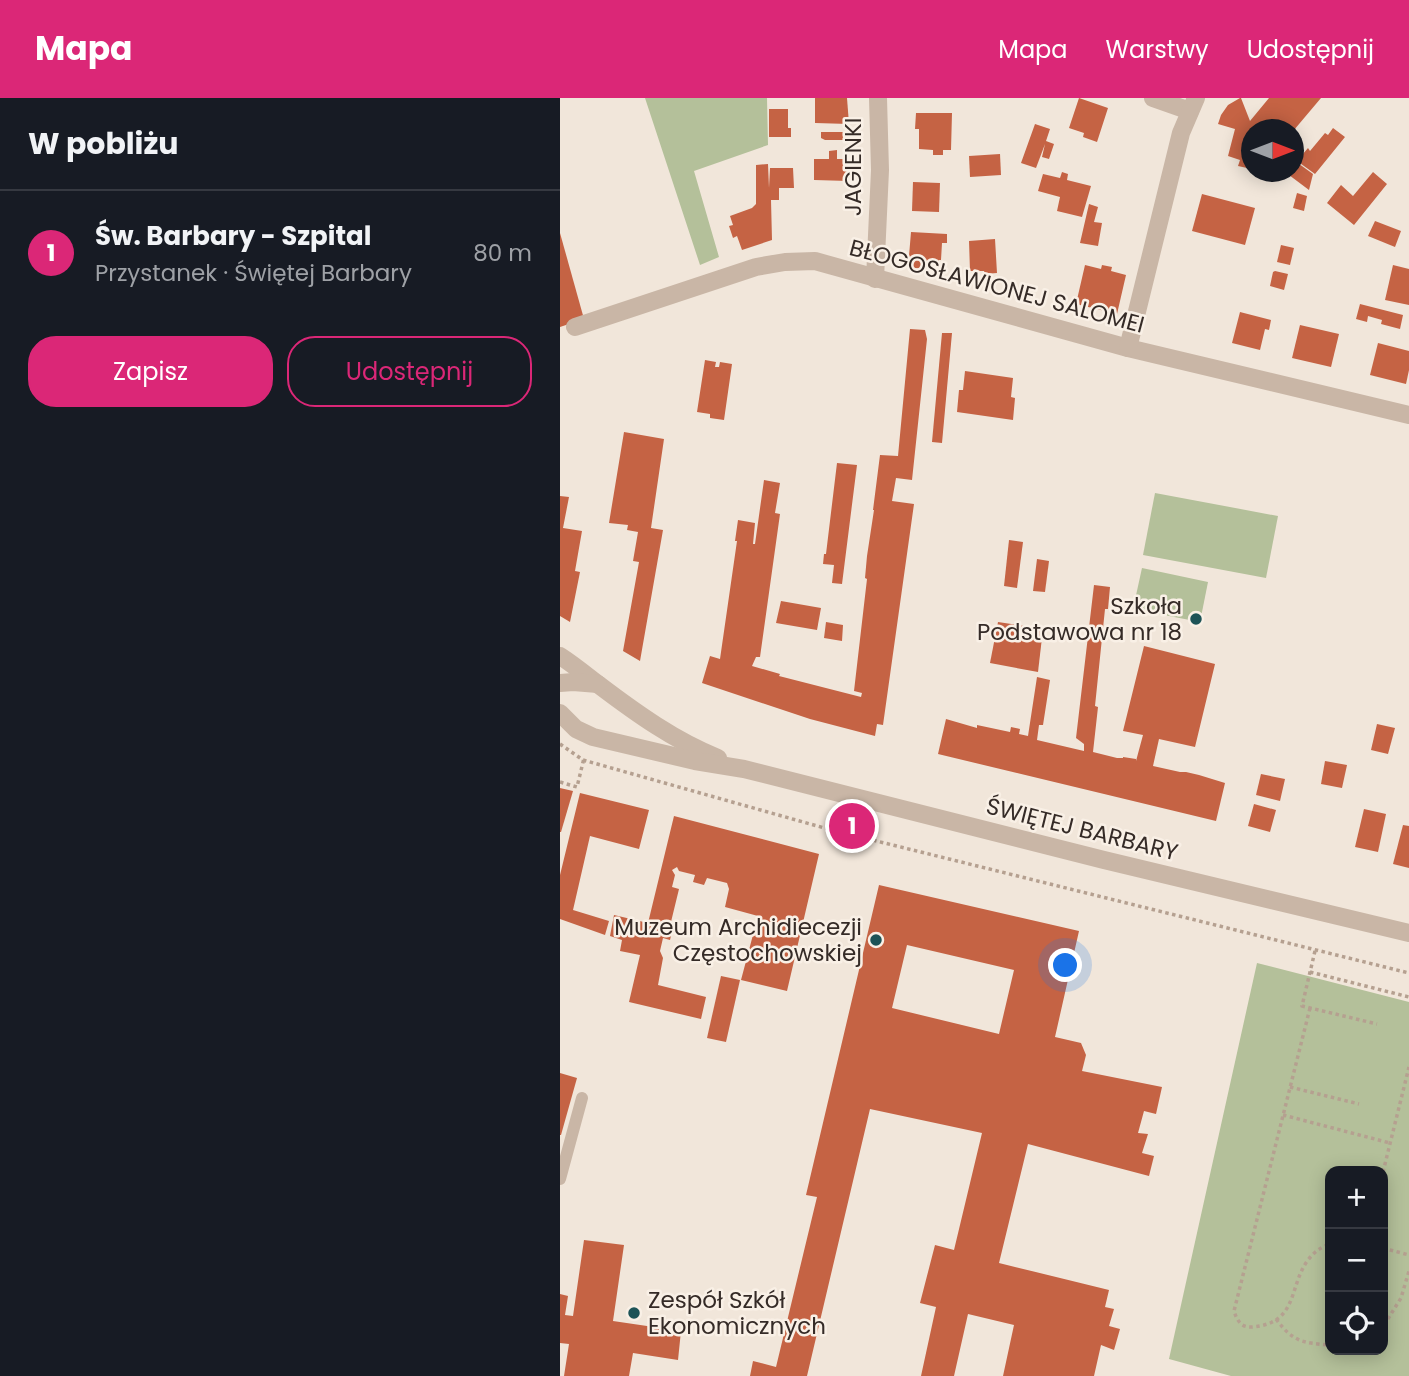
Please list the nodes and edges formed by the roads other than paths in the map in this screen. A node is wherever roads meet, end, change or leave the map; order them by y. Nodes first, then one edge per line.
1 (878, 98) edge
2 (1153, 98) edge
3 (1193, 104) edge
4 (875, 279) junction
5 (575, 327) dead end
6 (1128, 348) junction
7 (1409, 415) edge
8 (560, 656) edge
9 (560, 683) edge
10 (598, 684) junction
11 (560, 713) edge
12 (744, 769) junction
13 (1409, 933) edge
14 (582, 1098) dead end
15 (560, 1178) edge

1 - 4 street, JAGIENKI
2 - 3 street
3 - 6 street
4 - 5 street, BŁOGOSŁAWIONEJ SALOMEI
4 - 6 street, BŁOGOSŁAWIONEJ SALOMEI
6 - 7 street, BŁOGOSŁAWIONEJ SALOMEI
8 - 10 street, ŚWIĘTEJ BARBARY
9 - 10 street
10 - 12 street, ŚWIĘTEJ BARBARY
11 - 12 street, ŚWIĘTEJ BARBARY
12 - 13 street, ŚWIĘTEJ BARBARY
14 - 15 lane

